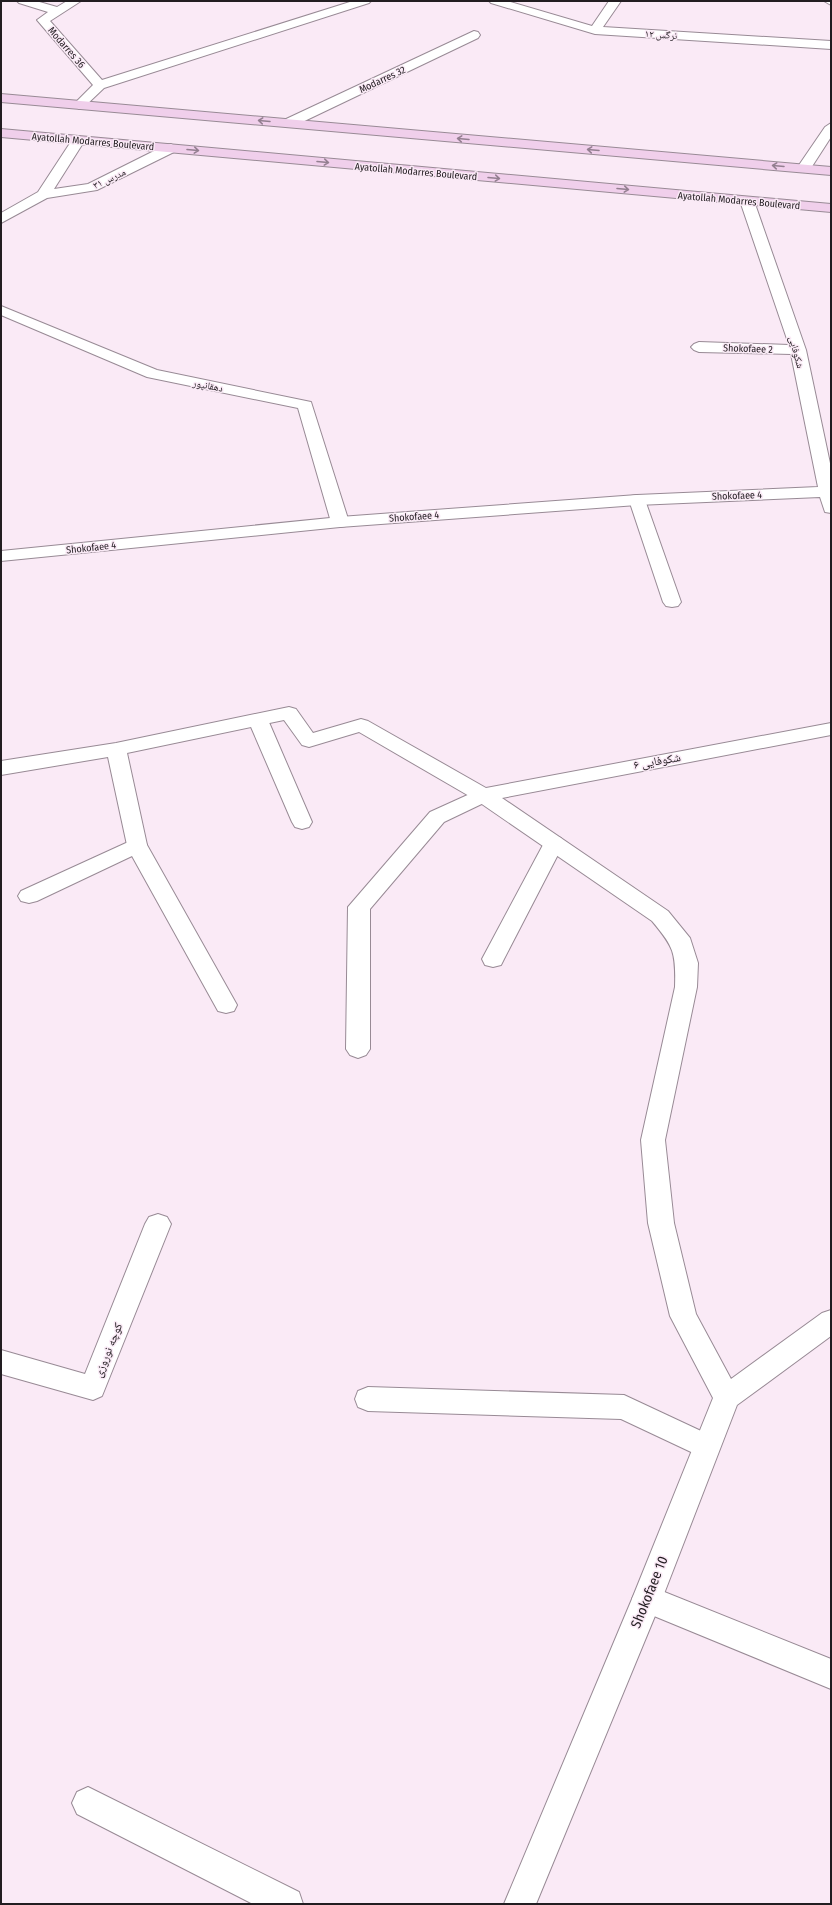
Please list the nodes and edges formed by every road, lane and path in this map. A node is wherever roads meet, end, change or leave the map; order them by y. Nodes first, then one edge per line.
1 (23, 1) edge
2 (75, 1) edge
3 (365, 1) edge
4 (495, 1) edge
5 (615, 2) edge
6 (58, 11) junction
7 (594, 30) junction
8 (474, 35) dead end
9 (831, 45) edge
10 (100, 85) junction
11 (1, 98) edge
12 (80, 105) junction
13 (289, 123) junction
14 (831, 127) edge
15 (1, 133) edge
16 (79, 140) junction
17 (171, 148) junction
18 (804, 168) junction
19 (831, 171) edge
20 (43, 195) junction
21 (747, 201) junction
22 (831, 208) edge
23 (1, 219) edge
24 (1, 310) edge
25 (699, 347) dead end
26 (798, 350) junction
27 (829, 491) edge
28 (637, 500) junction
29 (831, 508) edge
30 (340, 522) junction
31 (1, 556) edge
32 (672, 602) dead end
33 (258, 720) junction
34 (831, 729) edge
35 (116, 749) junction
36 (1, 768) edge
37 (483, 795) junction
38 (302, 822) dead end
39 (554, 843) junction
40 (137, 845) junction
41 (29, 896) dead end
42 (493, 959) dead end
43 (226, 1005) dead end
44 (358, 1049) dead end
45 (158, 1224) dead end
46 (831, 1321) edge
47 (1, 1362) edge
48 (727, 1397) junction
49 (368, 1400) dead end
50 (706, 1447) junction
51 (647, 1599) junction
52 (831, 1674) edge
53 (88, 1803) dead end
54 (287, 1904) edge
55 (520, 1904) edge

1 - 6 street
2 - 6 street, Modarres 36
3 - 10 street
4 - 7 street, نرگس ۱۲
5 - 7 street
6 - 10 street, Modarres 36
7 - 9 street, نرگس ۱۲
8 - 13 street, Modarres 32
10 - 12 street
11 - 12 main road
13 -> 12 main road
18 -> 13 main road
14 - 18 street
15 - 16 main road, Ayatollah Modarres Boulevard
16 - 17 main road, Ayatollah Modarres Boulevard
16 - 20 street
17 - 20 street, مدرس ۳۱
17 -> 21 main road, Ayatollah Modarres Boulevard
18 - 19 main road
20 - 23 street
21 - 22 main road, Ayatollah Modarres Boulevard
21 - 26 street, شکوفایی
24 - 30 street, دهقانپور
25 - 26 street, Shokofaee 2
26 - 27 street, شکوفایی
27 - 28 street, Shokofaee 4
27 - 29 street, شکوفایی
28 - 30 street, Shokofaee 4
28 - 32 street
30 - 31 street, Shokofaee 4
33 - 35 street
33 - 37 street
33 - 38 street
34 - 37 street, شکوفایی ۶
35 - 36 street
35 - 40 street
37 - 39 street
37 - 44 street, شکوفایی ۶
39 - 42 street
39 - 48 street
40 - 41 street
40 - 43 street
45 - 47 street, کوچه نوروزی
46 - 48 street
48 - 50 street, Shokofaee 10
49 - 50 street
50 - 51 street, Shokofaee 10
51 - 52 street
51 - 55 street, Shokofaee 10
53 - 54 street

